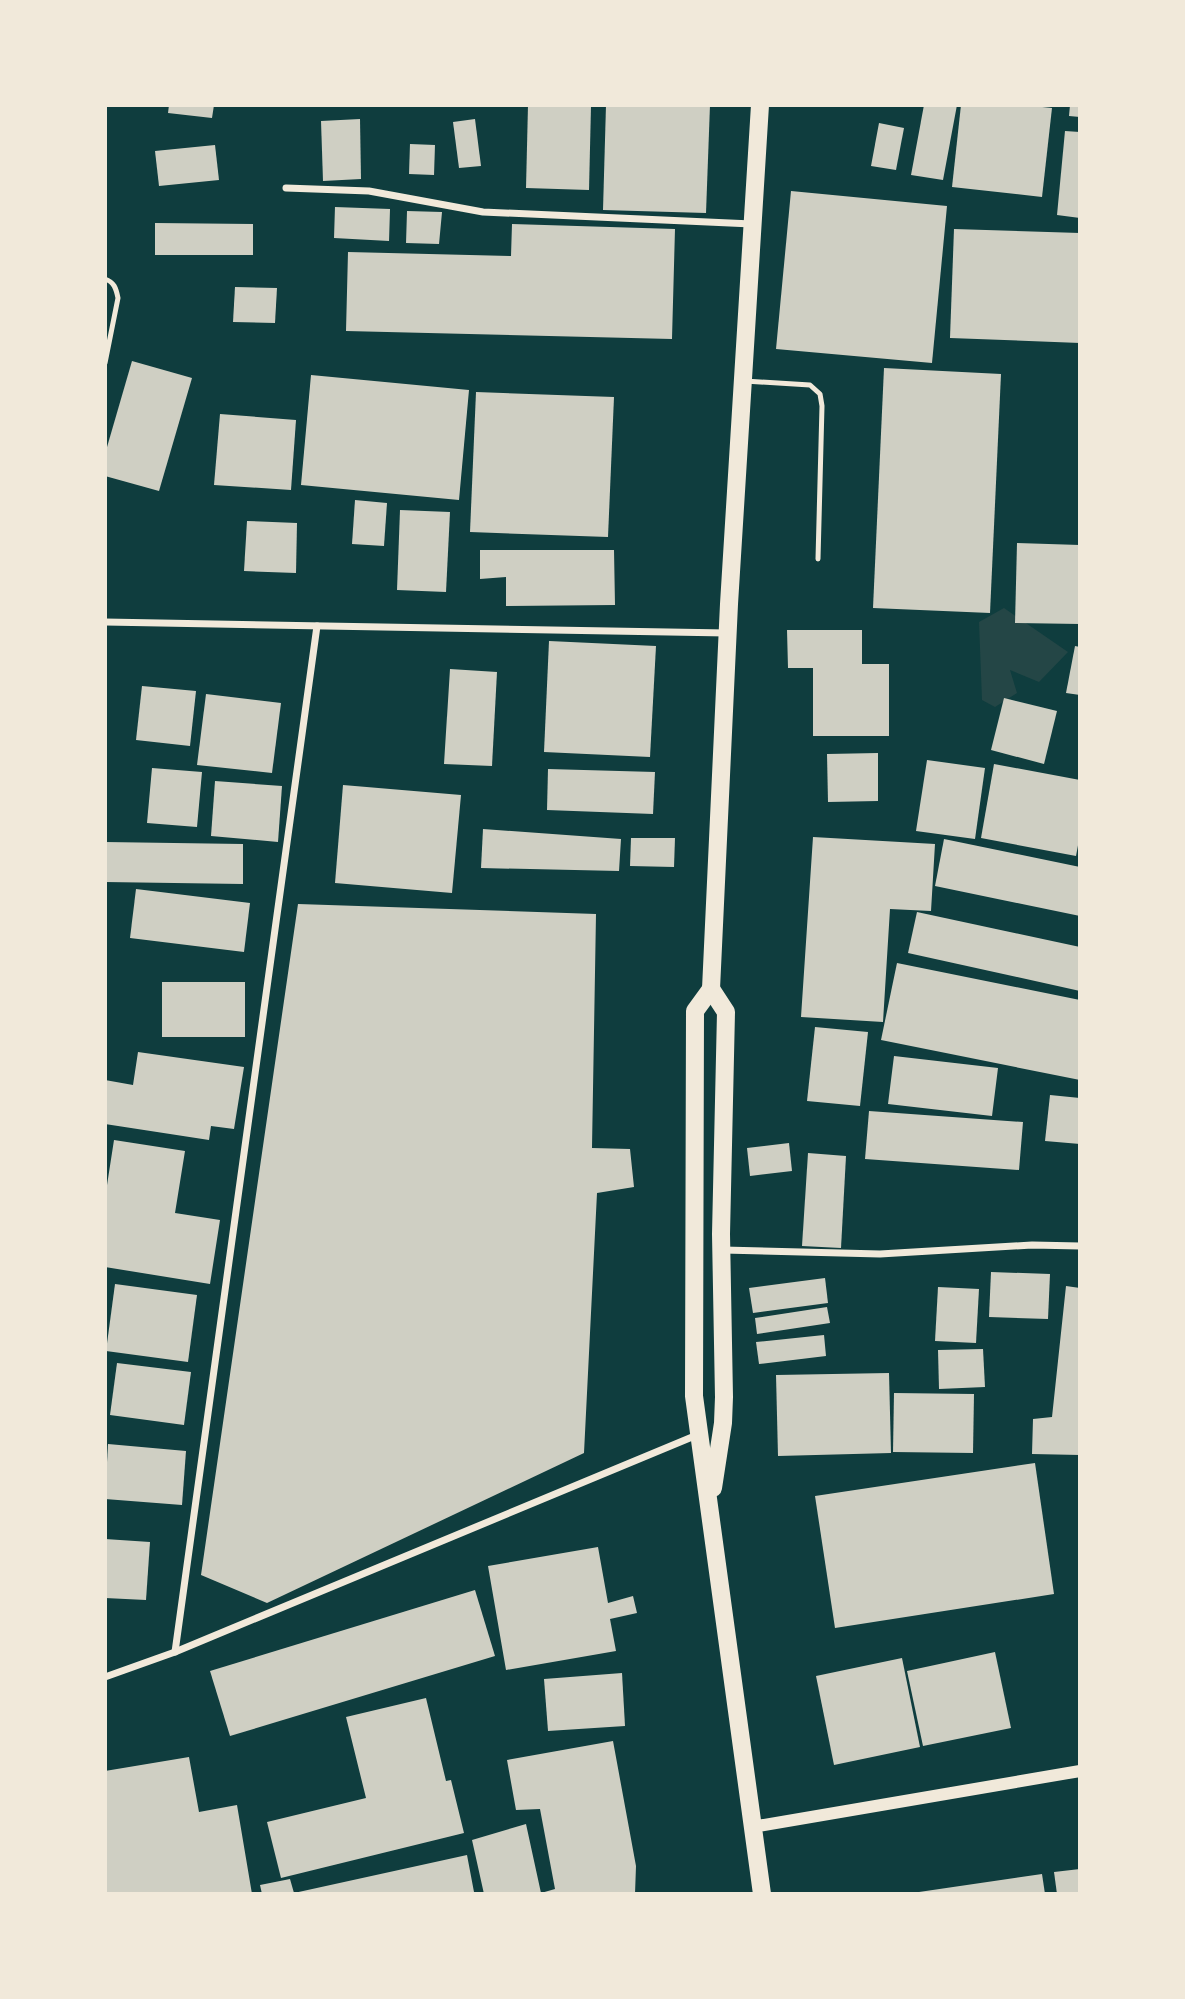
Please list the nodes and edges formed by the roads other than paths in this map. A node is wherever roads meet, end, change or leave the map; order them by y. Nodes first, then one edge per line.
1 (760, 105) edge
2 (286, 188) dead end
3 (752, 224) junction
4 (105, 279) edge
5 (105, 363) edge
6 (741, 381) junction
7 (818, 559) dead end
8 (105, 622) edge
9 (317, 626) junction
10 (727, 633) junction
11 (711, 989) junction
12 (1080, 1246) edge
13 (722, 1250) junction
14 (699, 1434) junction
15 (710, 1506) junction
16 (175, 1652) junction
17 (105, 1677) edge
18 (1080, 1771) edge
19 (752, 1827) junction
20 (762, 1894) edge

1 - 3 main road
2 - 3 street
3 - 6 main road
4 - 5 lane
6 - 7 lane
6 - 10 main road
8 - 9 street
9 - 10 street
9 - 16 street
10 - 11 main road
11 - 13 main road
11 - 14 main road
12 - 13 street
13 - 15 main road
14 - 15 main road
14 - 16 street
15 - 19 main road
16 - 17 street
18 - 19 street
19 - 20 main road

